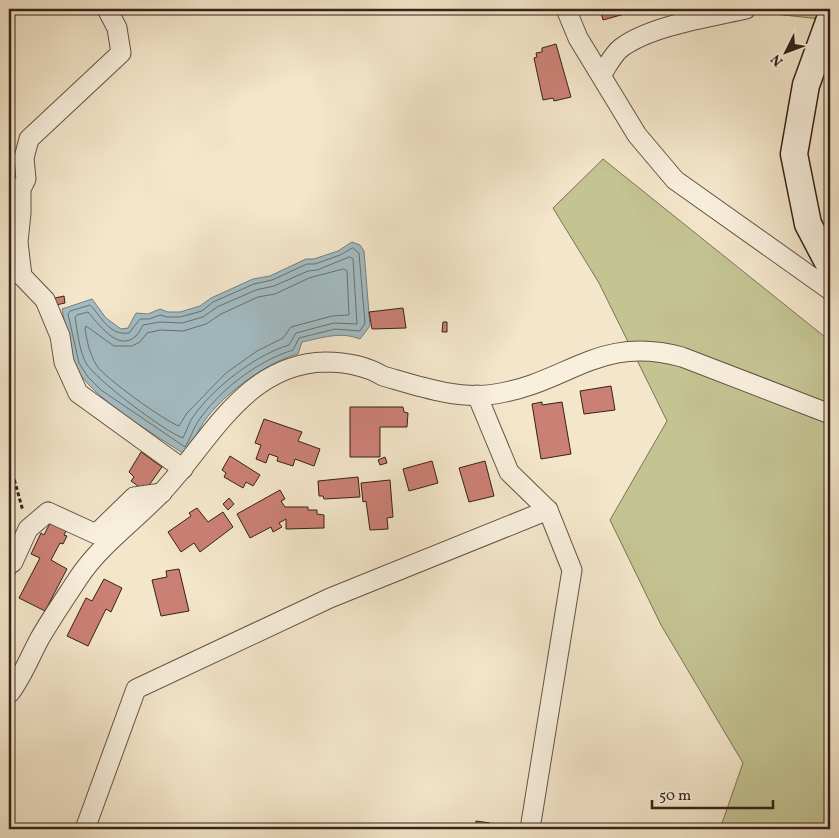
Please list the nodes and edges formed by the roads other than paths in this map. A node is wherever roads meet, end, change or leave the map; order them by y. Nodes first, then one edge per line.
1 (107, 9) edge
2 (566, 9) edge
3 (746, 9) edge
4 (830, 19) edge
5 (601, 75) junction
6 (830, 266) edge
7 (830, 290) edge
8 (478, 395) junction
9 (830, 414) edge
10 (184, 469) junction
11 (162, 493) junction
12 (548, 510) junction
13 (9, 565) edge
14 (9, 694) edge
15 (84, 829) edge
16 (530, 829) edge

1 - 10 street
2 - 5 street
3 - 5 street
4 - 6 main road
5 - 7 street
8 - 9 street
8 - 10 street
8 - 12 street
10 - 11 street
11 - 13 street
11 - 14 street
12 - 15 street
12 - 16 street

